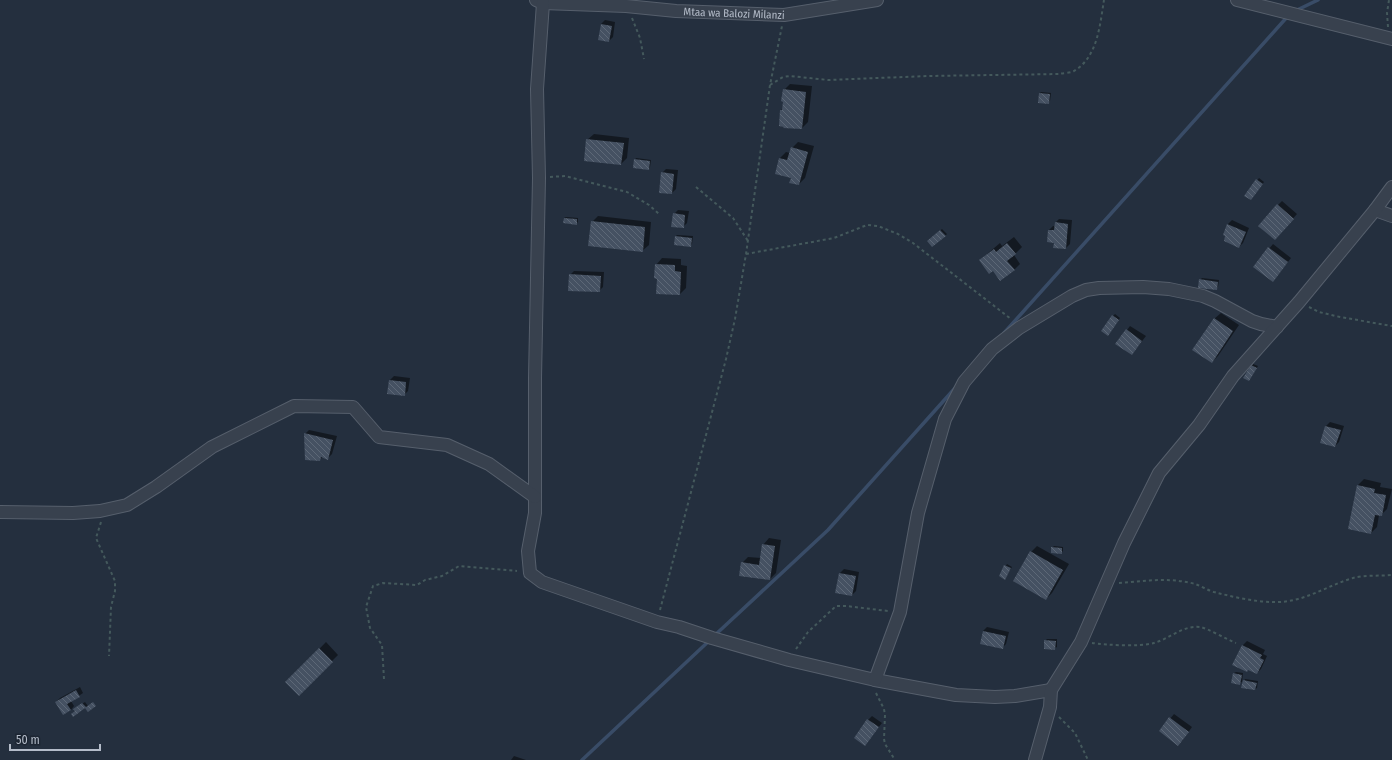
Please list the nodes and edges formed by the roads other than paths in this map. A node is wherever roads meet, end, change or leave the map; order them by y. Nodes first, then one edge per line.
1 (877, 0) edge
2 (1237, 0) edge
3 (539, 1) edge
4 (1390, 38) edge
5 (1392, 187) edge
6 (1375, 210) junction
7 (1392, 216) edge
8 (1277, 327) junction
9 (535, 497) junction
10 (0, 512) edge
11 (872, 680) junction
12 (1051, 690) junction
13 (1035, 760) edge

1 - 3 street, Mtaa wa Balozi Milanzi
2 - 4 street
3 - 9 street
5 - 6 street
6 - 7 street
6 - 8 street
8 - 11 street
8 - 12 street
9 - 10 street
9 - 11 street
11 - 12 street
12 - 13 street

